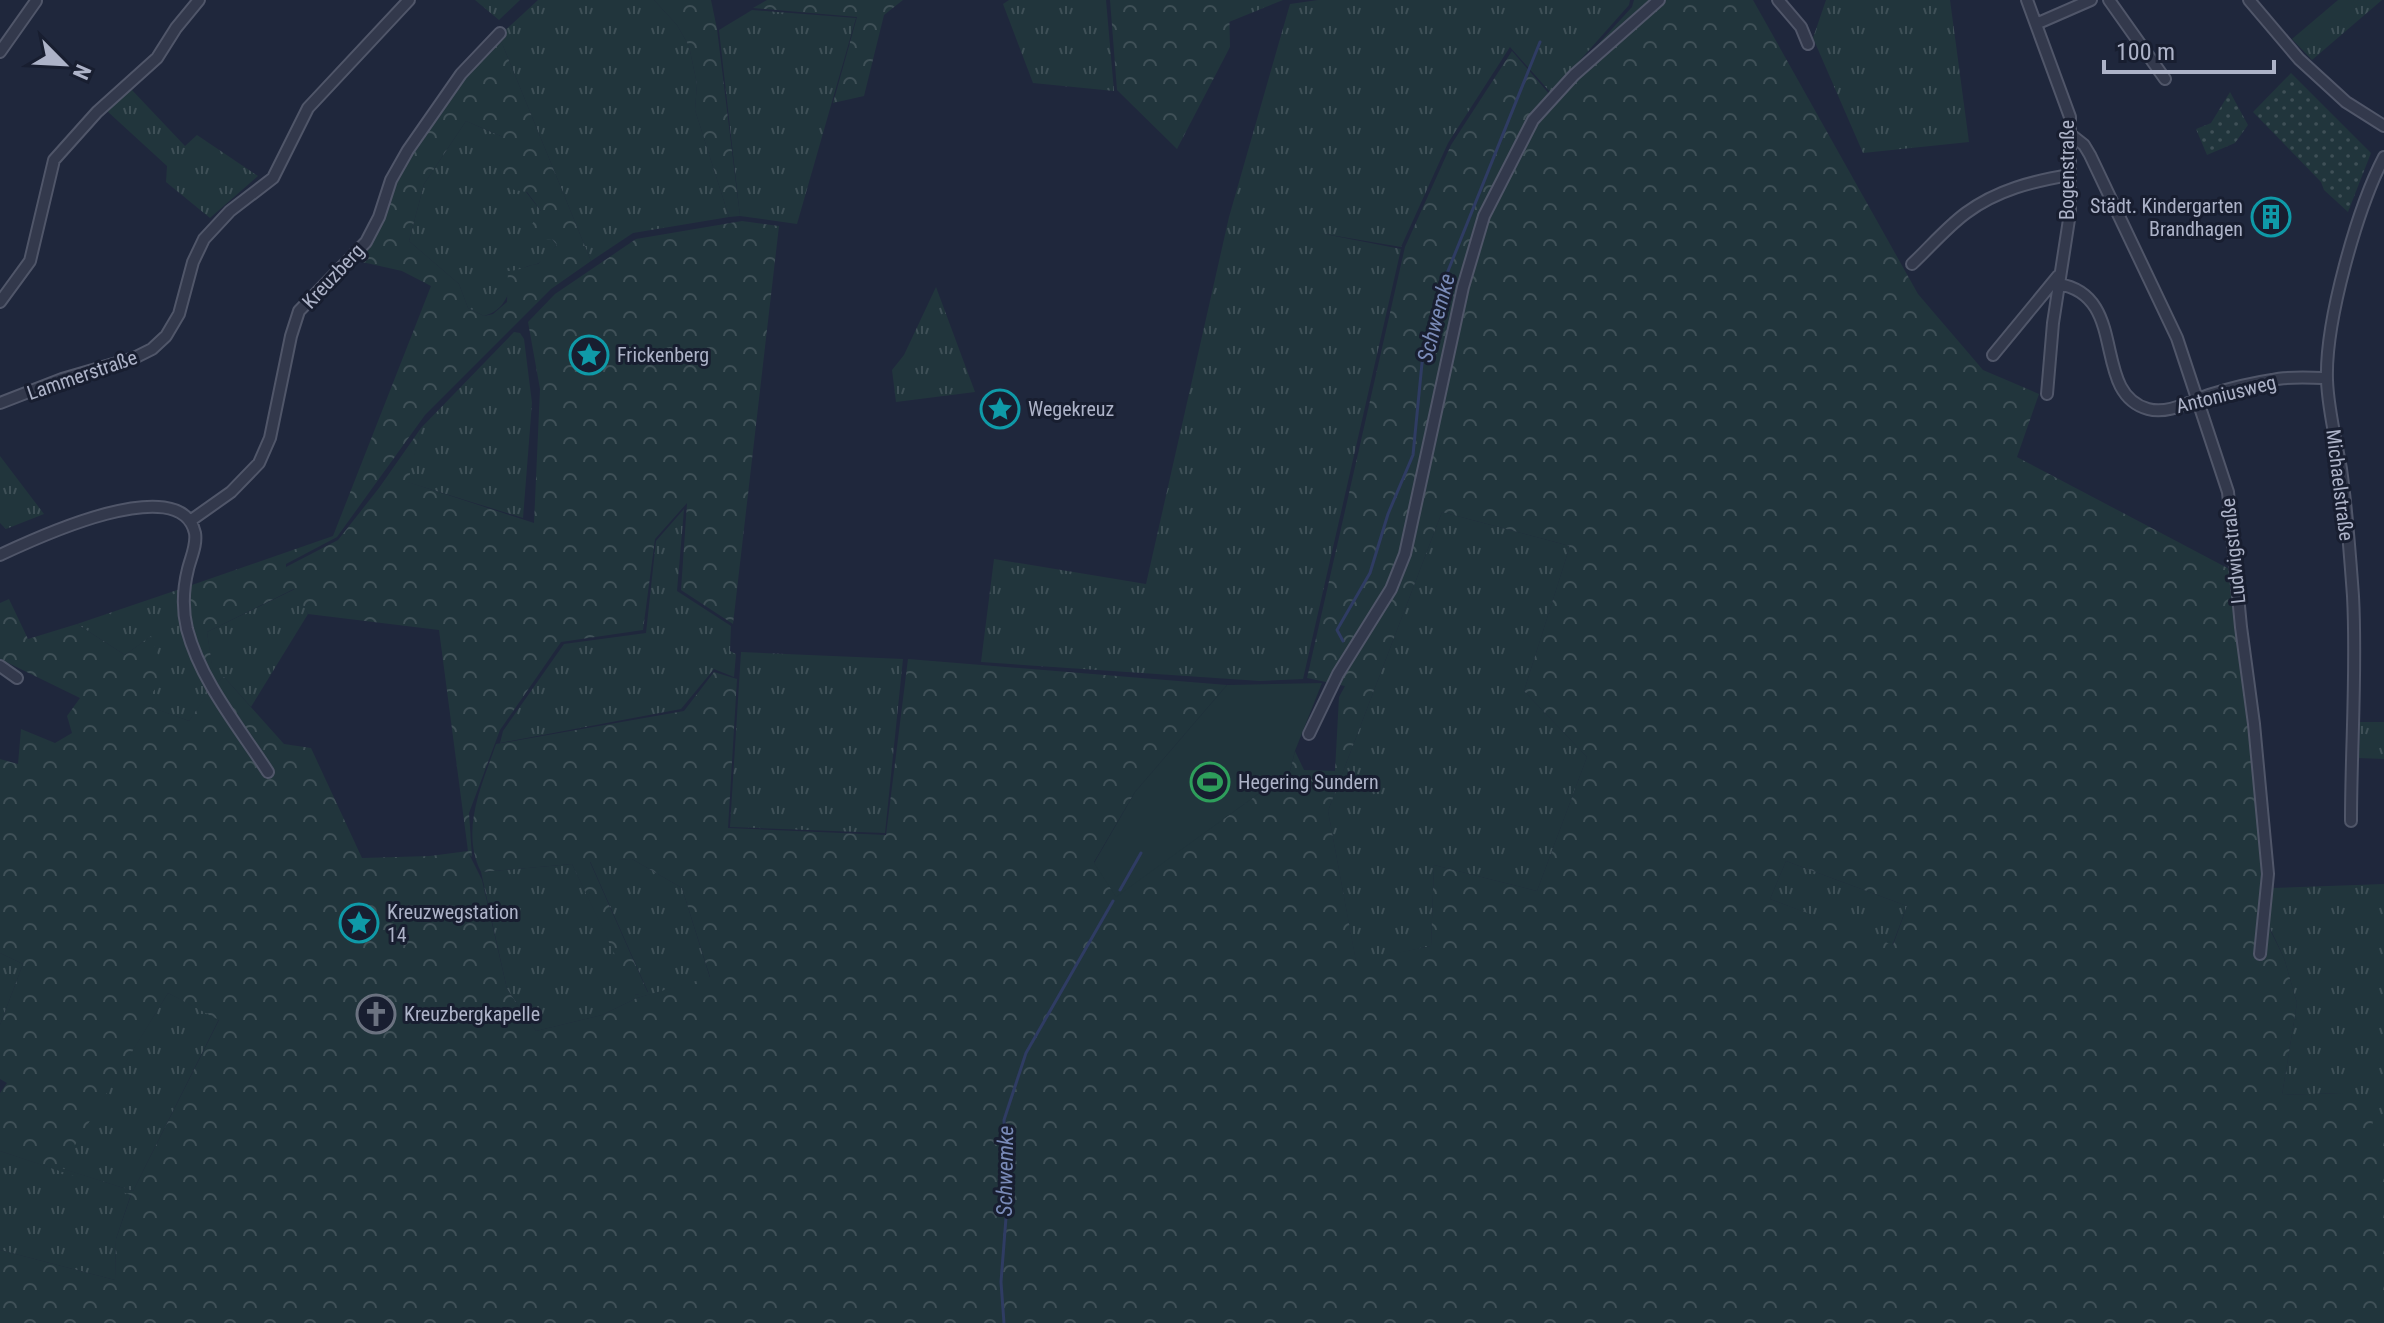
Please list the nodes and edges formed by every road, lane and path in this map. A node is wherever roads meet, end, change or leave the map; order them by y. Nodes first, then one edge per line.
1 (199, 0) edge
2 (409, 0) edge
3 (1659, 0) edge
4 (1778, 0) edge
5 (2027, 0) edge
6 (2091, 0) edge
7 (2109, 0) edge
8 (2249, 0) edge
9 (36, 1) edge
10 (2036, 24) junction
11 (500, 33) dead end
12 (1808, 44) dead end
13 (0, 52) edge
14 (2165, 79) dead end
15 (2384, 126) edge
16 (2070, 134) junction
17 (2384, 157) edge
18 (2070, 175) junction
19 (1912, 264) dead end
20 (2059, 279) junction
21 (0, 302) edge
22 (1993, 355) dead end
23 (2327, 378) junction
24 (2047, 394) dead end
25 (2196, 399) junction
26 (0, 403) edge
27 (190, 521) junction
28 (0, 555) edge
29 (0, 666) edge
30 (17, 678) dead end
31 (1309, 734) dead end
32 (268, 772) dead end
33 (2351, 821) dead end
34 (2260, 954) dead end

1 - 21 street
2 - 26 street, Lammerstraße
3 - 31 street
4 - 12 street
5 - 10 street, Bogenstraße
6 - 10 street
7 - 14 street
8 - 15 street
9 - 13 street
10 - 16 street, Bogenstraße
11 - 27 street, Kreuzberg
16 - 18 street, Bogenstraße
16 - 25 street, Ludwigstraße
17 - 23 street, Michaelstraße
18 - 19 street
18 - 20 street, Bogenstraße
20 - 22 street
20 - 24 street, Bogenstraße
20 - 25 street, Antoniusweg
23 - 25 street, Antoniusweg
23 - 33 street, Michaelstraße
25 - 34 street, Ludwigstraße
27 - 28 street
27 - 32 street
29 - 30 street

